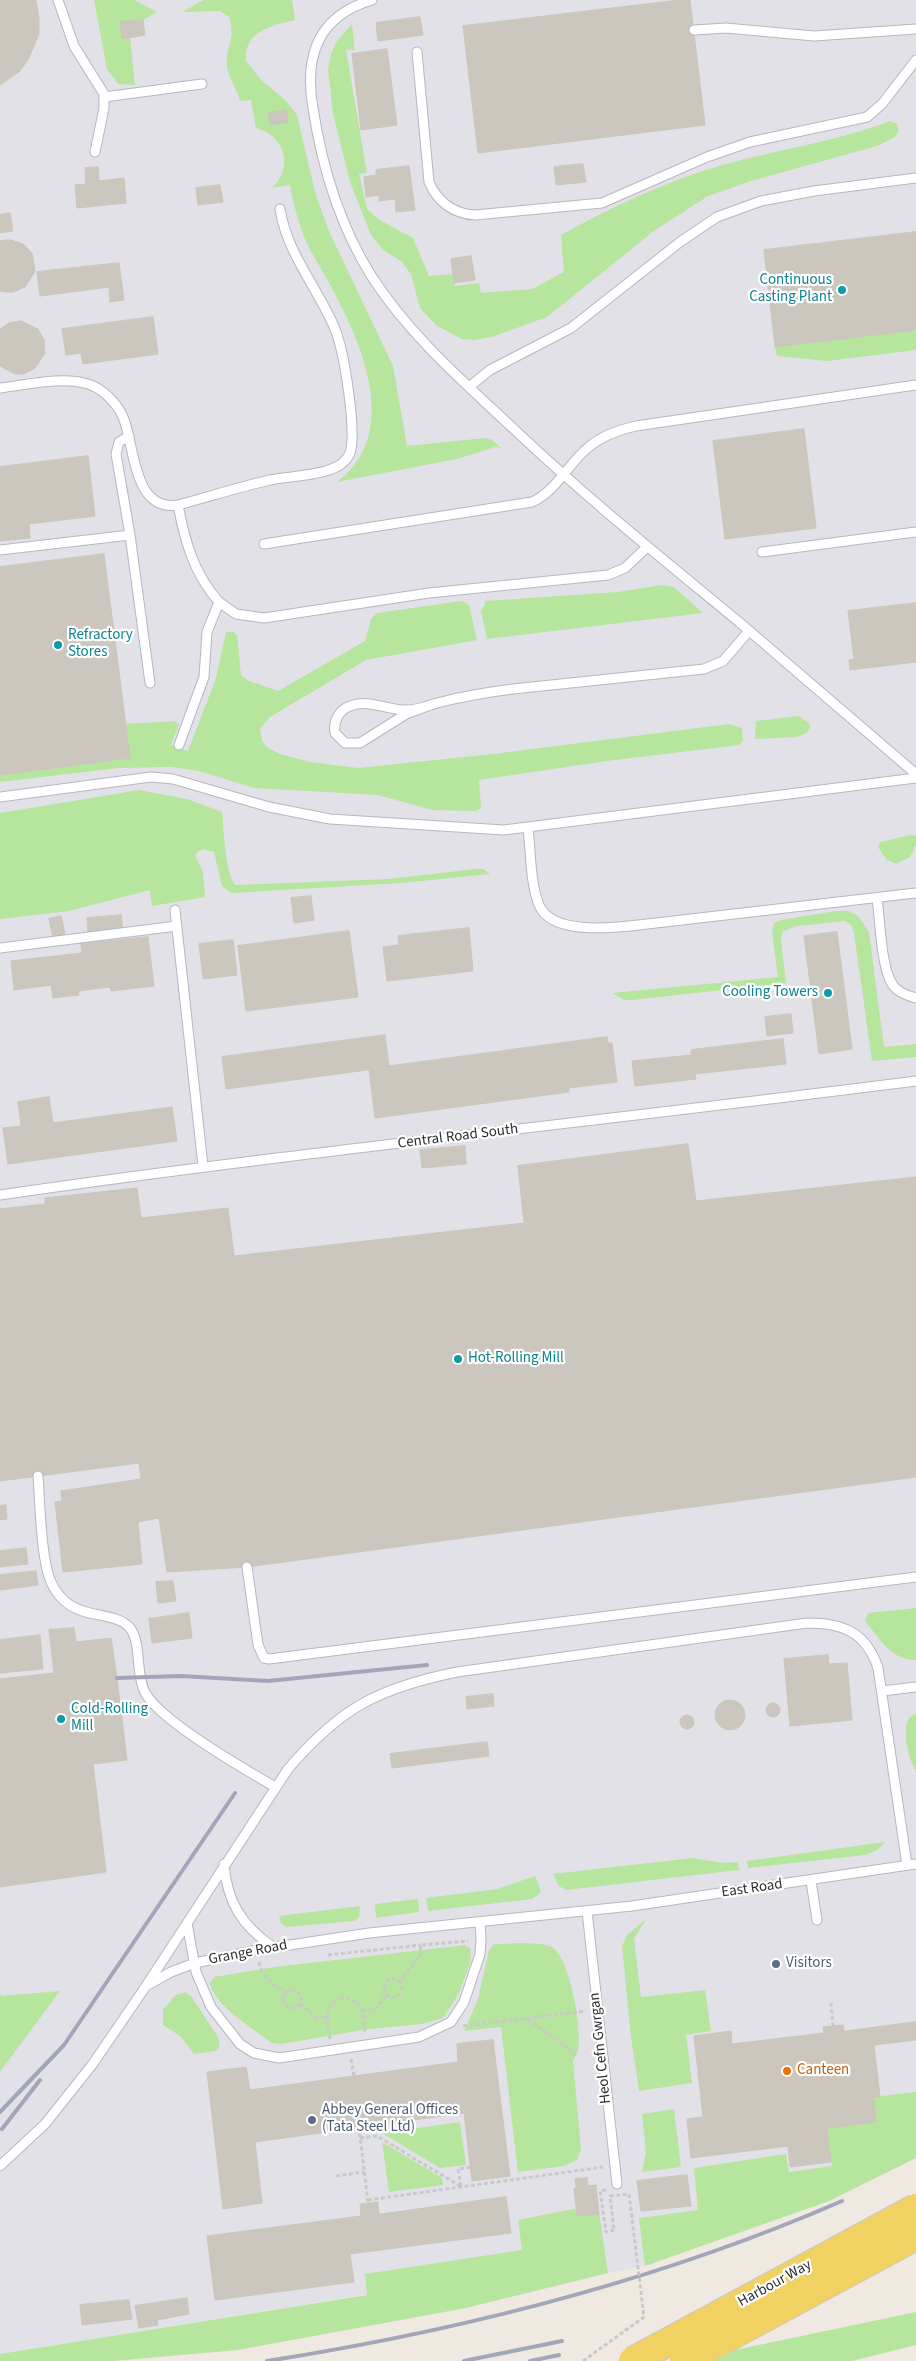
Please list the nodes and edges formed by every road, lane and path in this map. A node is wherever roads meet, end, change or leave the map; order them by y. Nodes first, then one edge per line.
1 (58, 0) edge
2 (372, 0) edge
3 (916, 29) edge
4 (694, 30) dead end
5 (416, 52) dead end
6 (916, 60) edge
7 (202, 84) dead end
8 (104, 97) junction
9 (96, 152) dead end
10 (916, 178) edge
11 (280, 209) dead end
12 (916, 385) edge
13 (469, 386) junction
14 (0, 388) edge
15 (129, 436) junction
16 (564, 474) junction
17 (178, 505) junction
18 (916, 532) edge
19 (130, 535) junction
20 (264, 544) dead end
21 (647, 547) junction
22 (0, 550) edge
23 (762, 552) dead end
24 (220, 602) junction
25 (749, 631) junction
26 (150, 683) dead end
27 (433, 704) junction
28 (179, 745) dead end
29 (916, 776) edge
30 (0, 797) edge
31 (528, 828) junction
32 (916, 893) edge
33 (877, 898) junction
34 (176, 910) dead end
35 (177, 926) junction
36 (0, 948) edge
37 (916, 998) edge
38 (916, 1081) edge
39 (203, 1166) junction
40 (0, 1195) edge
41 (38, 1476) dead end
42 (248, 1567) dead end
43 (916, 1577) edge
44 (916, 1687) edge
45 (882, 1691) junction
46 (275, 1787) junction
47 (224, 1864) junction
48 (912, 1865) edge
49 (811, 1881) junction
50 (587, 1912) junction
51 (817, 1920) dead end
52 (480, 1922) junction
53 (187, 1923) junction
54 (481, 1939) junction
55 (420, 1946) junction
56 (273, 1947) junction
57 (326, 1955) dead end
58 (268, 1961) dead end
59 (194, 1963) junction
60 (399, 1982) junction
61 (146, 1986) junction
62 (285, 1993) junction
63 (387, 1995) junction
64 (831, 2003) dead end
65 (300, 2004) junction
66 (597, 2010) junction
67 (362, 2012) junction
68 (328, 2017) junction
69 (526, 2018) junction
70 (451, 2022) junction
71 (833, 2026) dead end
72 (365, 2030) dead end
73 (330, 2036) dead end
74 (576, 2054) dead end
75 (352, 2059) dead end
76 (354, 2076) dead end
77 (359, 2127) dead end
78 (360, 2138) junction
79 (615, 2165) junction
80 (0, 2166) edge
81 (470, 2167) dead end
82 (364, 2172) junction
83 (336, 2176) dead end
84 (617, 2184) joint
85 (461, 2187) junction
86 (916, 2208) edge
87 (916, 2236) edge
88 (583, 2361) edge
89 (634, 2361) edge
90 (684, 2361) edge

1 - 8 lane
2 - 13 lane
3 - 4 lane
5 - 6 lane
7 - 8 lane
8 - 9 lane
10 - 13 lane
11 - 17 lane
12 - 16 lane
13 - 16 lane
14 - 15 lane
15 - 17 lane
15 - 19 lane
16 - 20 lane
16 - 21 lane
17 - 24 lane
18 - 23 lane
19 - 22 lane
19 - 26 lane
21 - 24 lane
21 - 25 lane
24 - 28 lane
25 - 27 lane
25 - 29 lane
27 - 27 lane
29 - 31 lane
30 - 31 lane
31 - 33 lane
32 - 33 lane
33 - 37 lane
34 - 35 lane
35 - 36 lane
35 - 39 lane
38 - 39 lane, Central Road South
39 - 40 lane, Central Road South
41 - 46 lane
42 - 43 lane
44 - 45 lane
45 - 46 lane
45 - 48 lane
46 - 47 lane
47 - 53 lane
47 - 56 lane
48 - 49 lane, East Road
49 - 50 lane, East Road
49 - 51 lane
50 - 52 lane, Grange Road
50 - 66 lane, Heol Cefn Gwrgan
52 - 54 lane
52 - 56 lane, Grange Road
53 - 59 lane
53 - 61 lane
54 - 55 path
54 - 70 lane
55 - 57 path
55 - 60 path
56 - 59 lane, Grange Road
58 - 62 path
59 - 61 lane, Grange Road
59 - 70 lane
60 - 63 path
60 - 63 path
61 - 80 lane, Grange Road
62 - 65 path
62 - 65 path
63 - 67 path
64 - 71 path
65 - 68 path
66 - 69 path
66 - 79 lane, Heol Cefn Gwrgan
67 - 68 path
67 - 72 path
68 - 73 path
69 - 70 path
69 - 74 path
75 - 76 path
77 - 78 path
78 - 82 path
78 - 85 path
79 - 84 lane, Heol Cefn Gwrgan
79 - 85 path
81 - 85 path
82 - 83 path
82 - 85 path
84 - 88 path, bridge
86 - 89 main road, Harbour Way, bridge
87 - 90 main road, Harbour Way, bridge

